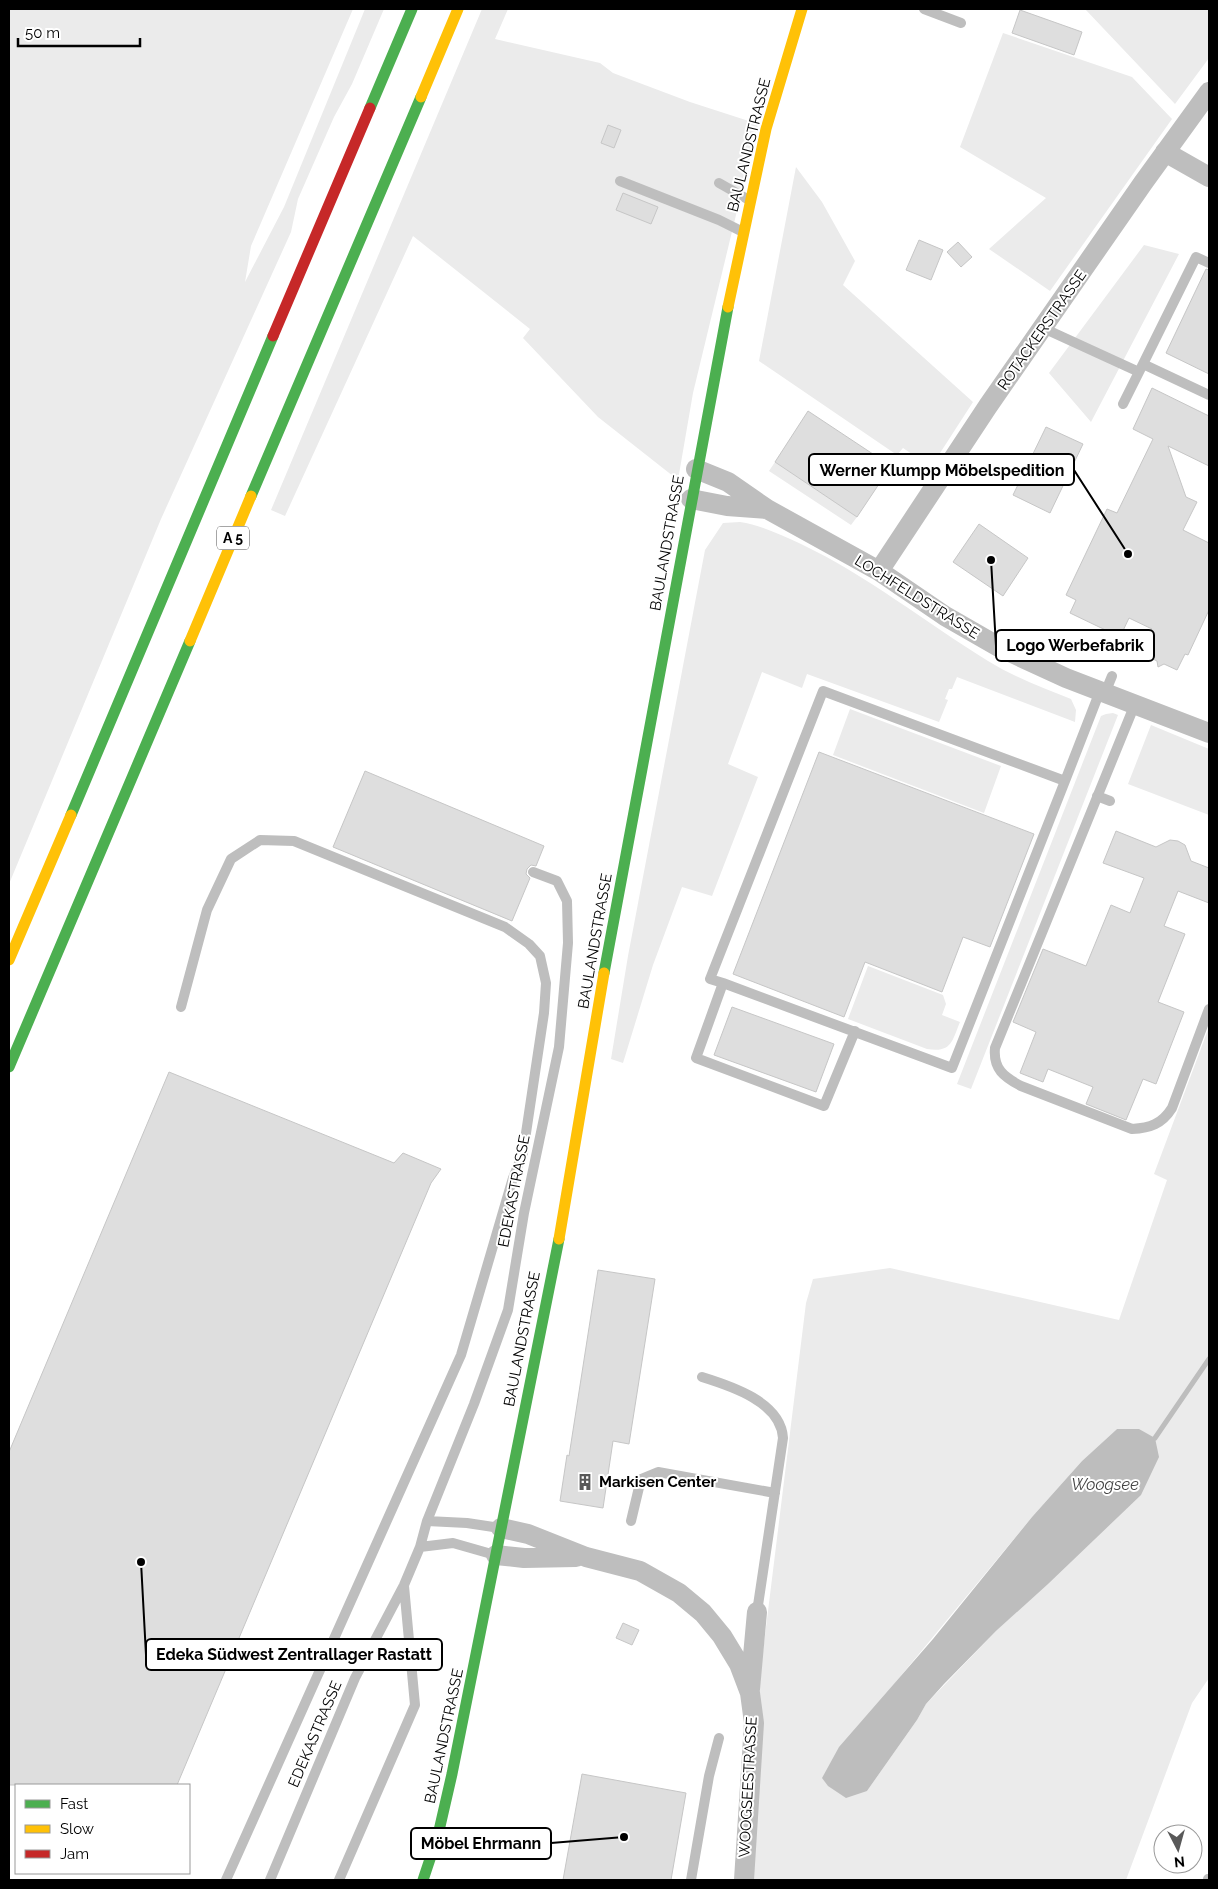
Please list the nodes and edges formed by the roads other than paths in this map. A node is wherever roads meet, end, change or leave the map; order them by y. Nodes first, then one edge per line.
1 (412, 9) edge
2 (458, 9) edge
3 (802, 9) edge
4 (924, 9) edge
5 (961, 23) dead end
6 (1209, 92) edge
7 (1165, 152) junction
8 (1209, 177) edge
9 (620, 181) dead end
10 (719, 183) dead end
11 (751, 201) junction
12 (743, 233) junction
13 (1209, 263) edge
14 (1043, 328) junction
15 (1141, 368) junction
16 (1209, 395) edge
17 (1123, 404) dead end
18 (696, 469) junction
19 (690, 499) junction
20 (767, 509) junction
21 (879, 571) junction
22 (1106, 686) junction
23 (1135, 704) junction
24 (1209, 731) edge
25 (1065, 781) junction
26 (1097, 796) junction
27 (1110, 801) dead end
28 (533, 872) dead end
29 (9, 960) edge
30 (723, 983) junction
31 (181, 1007) dead end
32 (1209, 1009) edge
33 (855, 1031) junction
34 (9, 1067) edge
35 (702, 1377) dead end
36 (775, 1493) junction
37 (427, 1521) junction
38 (632, 1521) dead end
39 (501, 1528) junction
40 (420, 1547) junction
41 (496, 1555) junction
42 (586, 1557) junction
43 (404, 1585) junction
44 (757, 1612) joint
45 (750, 1693) junction
46 (719, 1738) dead end
47 (226, 1880) edge
48 (270, 1880) edge
49 (339, 1880) edge
50 (423, 1880) edge
51 (691, 1880) edge
52 (744, 1880) edge

1 - 29 main road
2 - 34 main road, A 5
3 - 11 main road, BAULANDSTRASSE
4 - 5 lane
6 - 7 street, ROTACKERSTRASSE
7 - 8 street
7 - 14 street, ROTACKERSTRASSE
9 - 12 lane
10 - 11 lane
11 - 12 main road, BAULANDSTRASSE
12 - 18 main road, BAULANDSTRASSE
13 - 15 lane
14 - 15 lane
14 - 21 street, ROTACKERSTRASSE
15 - 16 lane
15 - 17 lane
18 - 19 main road, BAULANDSTRASSE
18 - 20 street, LOCHFELDSTRASSE
19 - 20 street, LOCHFELDSTRASSE
19 - 39 main road, BAULANDSTRASSE
20 - 21 street, LOCHFELDSTRASSE
21 - 22 street, LOCHFELDSTRASSE
22 - 23 street, LOCHFELDSTRASSE
22 - 25 lane
23 - 24 street, LOCHFELDSTRASSE
23 - 26 lane
25 - 30 lane
25 - 33 lane
26 - 27 lane
26 - 32 lane
28 - 37 lane, EDEKASTRASSE
30 - 33 lane
30 - 33 lane
31 - 47 lane
35 - 36 lane
36 - 38 lane
36 - 44 lane
37 - 39 lane
37 - 40 lane, EDEKASTRASSE
39 - 41 main road, BAULANDSTRASSE
39 - 42 street, WOOGSEESTRASSE
40 - 41 lane
40 - 43 lane, EDEKASTRASSE
41 - 42 street, WOOGSEESTRASSE
41 - 50 main road, BAULANDSTRASSE
42 - 45 street, WOOGSEESTRASSE
43 - 48 lane, EDEKASTRASSE
43 - 49 lane
44 - 45 street, WOOGSEESTRASSE
45 - 52 street, WOOGSEESTRASSE
46 - 51 lane

